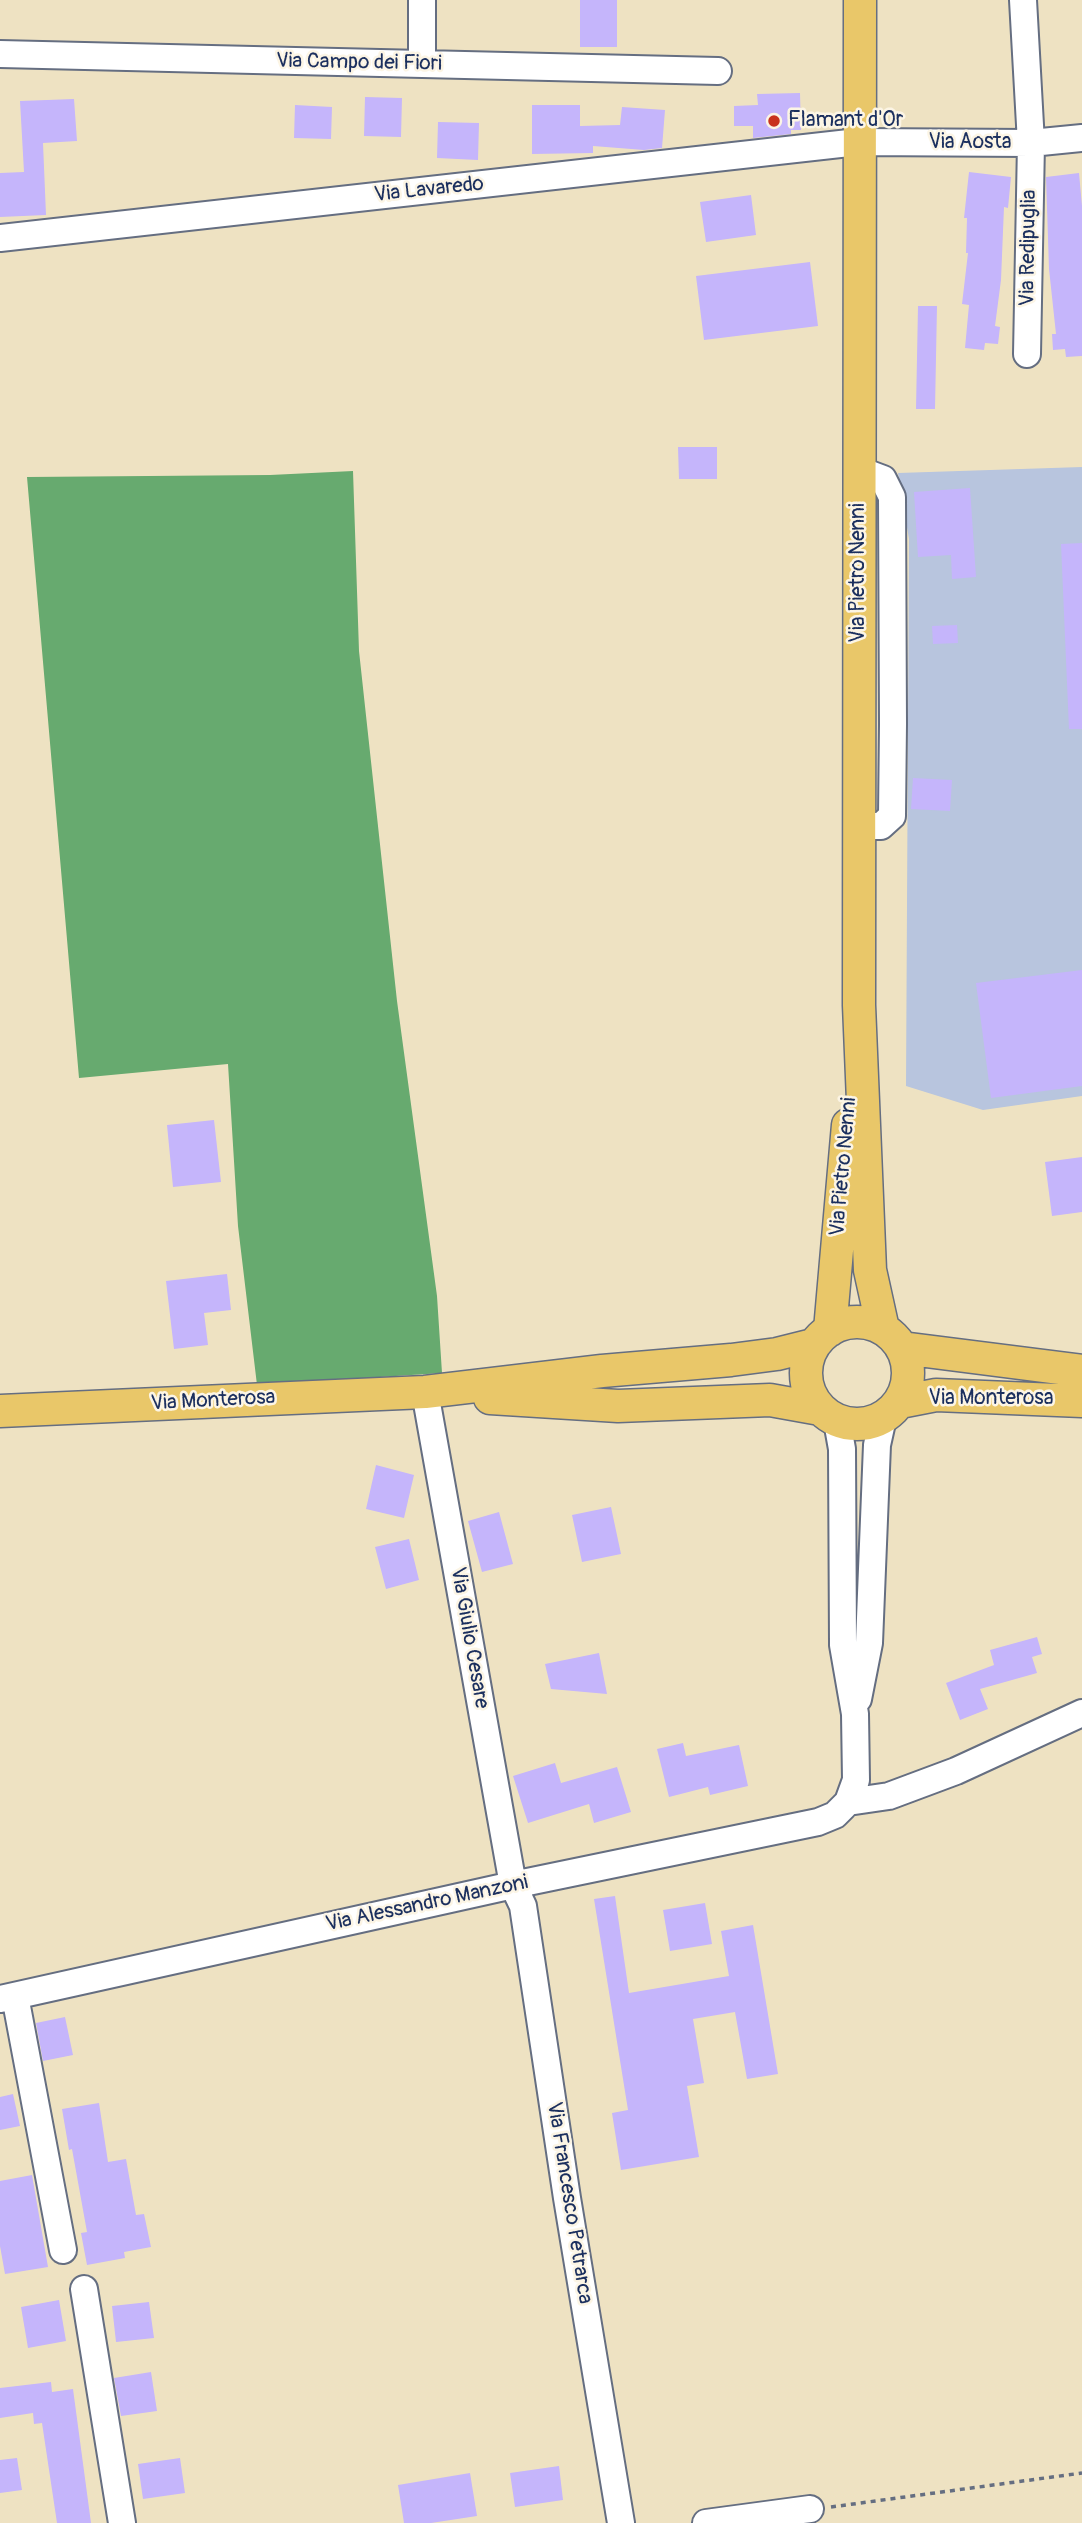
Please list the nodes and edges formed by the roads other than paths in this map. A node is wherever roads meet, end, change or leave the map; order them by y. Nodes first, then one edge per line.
1 (422, 0) edge
2 (860, 0) edge
3 (1023, 0) edge
4 (0, 54) edge
5 (422, 64) junction
6 (718, 71) dead end
7 (1082, 138) edge
8 (858, 142) junction
9 (1031, 143) junction
10 (0, 238) edge
11 (1027, 354) dead end
12 (859, 1005) junction
13 (821, 1337) junction
14 (893, 1338) junction
15 (1082, 1371) edge
16 (425, 1392) junction
17 (1082, 1401) edge
18 (891, 1410) junction
19 (0, 1411) edge
20 (828, 1415) junction
21 (1082, 1713) edge
22 (855, 1714) junction
23 (848, 1802) junction
24 (513, 1885) junction
25 (8, 1997) edge
26 (63, 2250) dead end
27 (84, 2290) dead end
28 (810, 2510) road end
29 (122, 2523) edge
30 (621, 2523) edge
31 (706, 2523) edge

1 - 5 street
2 - 8 main road, Via Pietro Nenni
3 - 9 street, Via Redipuglia
4 - 5 street, Via Campo dei Fiori
5 - 6 street, Via Campo dei Fiori
7 - 9 street, Via Aosta
8 - 9 street, Via Aosta
8 - 10 street, Via Lavaredo
8 - 12 main road, Via Pietro Nenni
9 - 11 street, Via Redipuglia
12 - 13 main road, Via Pietro Nenni
12 - 14 main road, Via Pietro Nenni
13 - 14 main road
13 - 16 main road, Via Monterosa
13 - 20 main road
14 - 15 main road, Via Monterosa
14 - 18 main road
16 - 19 main road, Via Monterosa
16 - 20 main road, Via Monterosa
16 - 24 street, Via Giulio Cesare
17 - 18 main road, Via Monterosa
18 - 20 main road
18 - 22 street
20 - 22 street
21 - 23 street
22 - 23 street
23 - 24 street, Via Alessandro Manzoni
24 - 25 street, Via Alessandro Manzoni
24 - 30 street, Via Francesco Petrarca
25 - 26 street
27 - 29 street
28 - 31 street

